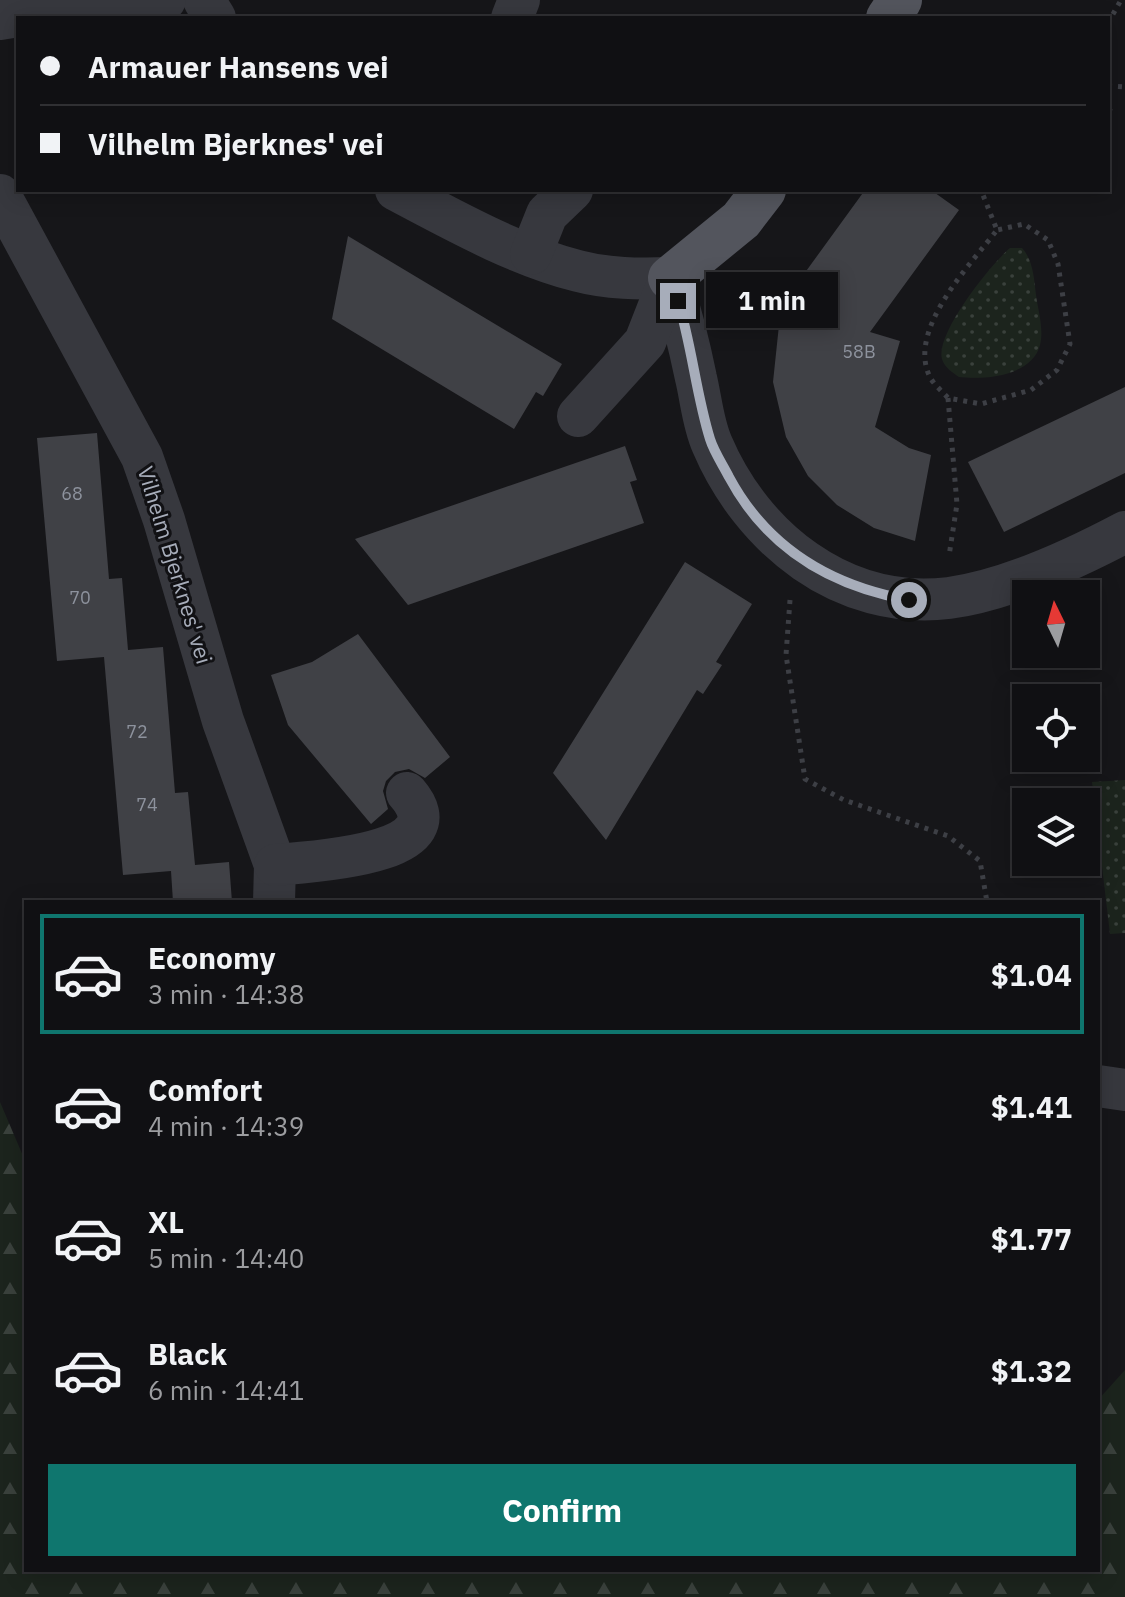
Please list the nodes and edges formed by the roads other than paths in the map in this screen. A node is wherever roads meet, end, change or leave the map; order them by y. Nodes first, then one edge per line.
1 (165, 0) edge
2 (99, 1) edge
3 (16, 16) edge
4 (400, 192) edge
5 (570, 192) edge
6 (762, 192) edge
7 (0, 195) edge
8 (531, 254) junction
9 (670, 278) junction
10 (578, 416) dead end
11 (1125, 532) edge
12 (407, 793) dead end
13 (274, 883) edge
14 (1100, 1086) edge
15 (1125, 1090) edge

1 - 2 street
2 - 3 street
4 - 8 street
5 - 8 street
6 - 9 main road
7 - 13 street, Vilhelm Bjerknes' vei
8 - 9 street
9 - 10 street
9 - 11 street
12 - 13 street, Vilhelm Bjerknes' vei
14 - 15 street

